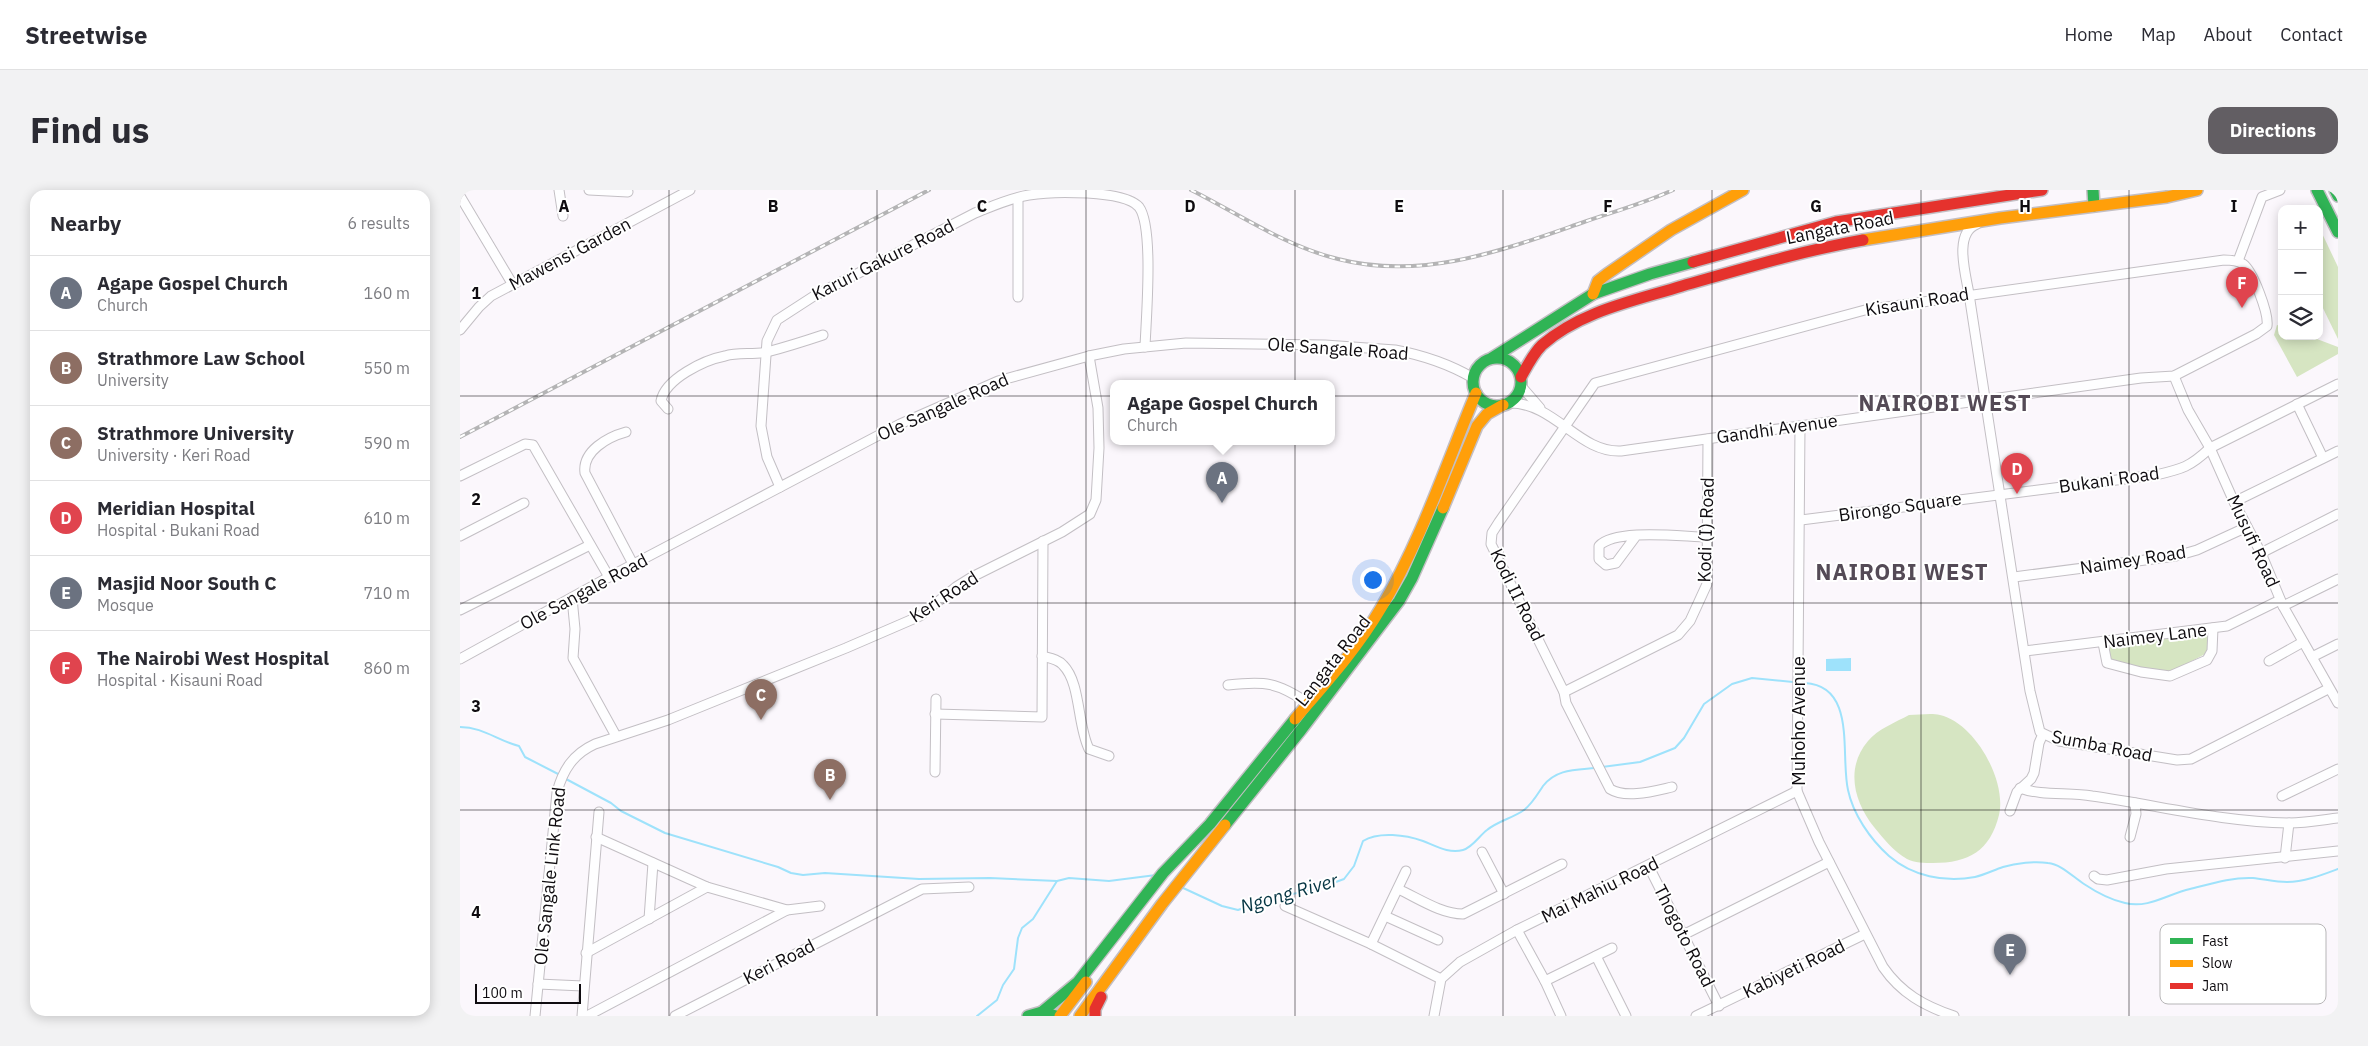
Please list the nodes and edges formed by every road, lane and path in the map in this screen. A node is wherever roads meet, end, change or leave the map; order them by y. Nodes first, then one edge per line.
1 (559, 190) edge
2 (589, 190) edge
3 (690, 190) edge
4 (1743, 190) edge
5 (2042, 190) edge
6 (2093, 190) edge
7 (2197, 190) edge
8 (2280, 190) edge
9 (2317, 190) edge
10 (2326, 190) edge
11 (2335, 190) edge
12 (628, 192) dead end
13 (460, 196) edge
14 (2338, 196) edge
15 (1018, 198) junction
16 (2094, 206) junction
17 (2338, 214) edge
18 (564, 216) dead end
19 (1982, 222) junction
20 (2338, 232) edge
21 (2238, 261) junction
22 (513, 285) junction
23 (1593, 294) junction
24 (1969, 294) junction
25 (1018, 297) dead end
26 (460, 330) edge
27 (823, 335) dead end
28 (1145, 347) junction
29 (766, 352) junction
30 (1089, 356) junction
31 (1492, 358) junction
32 (2174, 376) junction
33 (1473, 378) junction
34 (1521, 381) junction
35 (2338, 384) edge
36 (1476, 393) junction
37 (1985, 400) junction
38 (1506, 404) junction
39 (2297, 404) junction
40 (1540, 408) junction
41 (668, 409) dead end
42 (1566, 425) junction
43 (1800, 426) junction
44 (626, 432) dead end
45 (1708, 439) junction
46 (2210, 448) junction
47 (2338, 451) edge
48 (2323, 458) junction
49 (460, 476) edge
50 (780, 487) junction
51 (2000, 494) junction
52 (2234, 502) junction
53 (524, 503) dead end
54 (2338, 514) edge
55 (1800, 520) junction
56 (2247, 527) junction
57 (460, 536) edge
58 (1636, 536) dead end
59 (1708, 537) junction
60 (1043, 541) junction
61 (590, 545) junction
62 (2261, 553) junction
63 (633, 564) junction
64 (609, 577) junction
65 (2014, 577) junction
66 (2338, 579) edge
67 (572, 598) junction
68 (2282, 603) junction
69 (460, 610) edge
70 (2213, 628) junction
71 (2304, 642) junction
72 (2103, 643) junction
73 (2338, 644) edge
74 (2025, 652) junction
75 (1042, 656) junction
76 (2312, 657) junction
77 (460, 659) edge
78 (2269, 661) dead end
79 (1228, 685) dead end
80 (2328, 689) junction
81 (1564, 692) junction
82 (936, 699) dead end
83 (1308, 703) junction
84 (2338, 703) edge
85 (935, 714) junction
86 (2042, 734) junction
87 (616, 736) junction
88 (1109, 756) dead end
89 (2338, 768) edge
90 (935, 772) dead end
91 (1672, 787) dead end
92 (2020, 788) junction
93 (1798, 791) junction
94 (2282, 796) dead end
95 (2134, 803) junction
96 (2010, 811) dead end
97 (598, 812) dead end
98 (2338, 818) edge
99 (2289, 823) junction
100 (596, 837) junction
101 (2130, 837) dead end
102 (2338, 851) edge
103 (1482, 852) dead end
104 (2285, 858) junction
105 (1829, 862) junction
106 (653, 863) junction
107 (1562, 864) dead end
108 (1649, 867) junction
109 (1188, 870) junction
110 (1406, 871) dead end
111 (1164, 874) junction
112 (2094, 876) dead end
113 (707, 886) junction
114 (969, 887) dead end
115 (1398, 888) junction
116 (1504, 894) junction
117 (820, 906) dead end
118 (1285, 906) dead end
119 (787, 910) junction
120 (1385, 916) junction
121 (649, 919) junction
122 (1517, 930) junction
123 (1865, 934) junction
124 (1683, 935) junction
125 (1438, 940) dead end
126 (1371, 944) junction
127 (1612, 948) dead end
128 (586, 953) junction
129 (1596, 956) junction
130 (1118, 964) junction
131 (1441, 979) junction
132 (1545, 981) junction
133 (538, 984) junction
134 (583, 986) junction
135 (1719, 1006) junction
136 (1042, 1012) junction
137 (535, 1016) edge
138 (582, 1016) edge
139 (587, 1016) edge
140 (675, 1016) edge
141 (1028, 1016) edge
142 (1056, 1016) edge
143 (1060, 1016) edge
144 (1074, 1016) edge
145 (1080, 1016) edge
146 (1095, 1016) edge
147 (1434, 1016) edge
148 (1561, 1016) edge
149 (1626, 1016) edge
150 (1696, 1016) edge
151 (1954, 1016) edge

1 - 18 street
2 - 12 street
3 - 22 street, Mawensi Garden
4 - 23 main road
5 - 23 main road, Langata Road
6 - 16 main road
7 - 16 main road, Langata Road
8 - 21 street
9 - 20 main road
10 - 17 main road
11 - 14 main road
13 - 22 street
15 - 25 street
15 - 28 street, Karuri Gakure Road
15 - 29 street, Karuri Gakure Road
16 - 19 main road, Langata Road
19 - 24 street, Sumba Road
19 - 34 main road, Langata Road
21 - 24 street, Kisauni Road
21 - 32 street
22 - 26 street, Mawensi Garden
23 - 31 main road, Langata Road
24 - 37 street, Sumba Road
24 - 42 street, Kisauni Road
27 - 29 street
28 - 30 street, Ole Sangale Road
28 - 33 street, Ole Sangale Road
29 - 41 street
29 - 50 street, Karuri Gakure Road
30 - 50 street, Ole Sangale Road
30 - 60 street, Keri Road
31 - 33 main road
31 - 34 main road
32 - 37 street, Gandhi Avenue
32 - 46 street, Musufi Road
33 - 36 main road
34 - 38 main road
34 - 40 street, Gandhi Avenue
35 - 39 street, Bukani Road
36 - 38 main road
36 - 83 main road, Langata Road
37 - 43 street, Gandhi Avenue
37 - 51 street, Sumba Road
38 - 40 street, Gandhi Avenue
38 - 109 main road, Langata Road
39 - 46 street, Bukani Road
39 - 48 street
40 - 42 street, Gandhi Avenue
42 - 45 street, Gandhi Avenue
42 - 81 street, Kodi II Road
43 - 45 street, Gandhi Avenue
43 - 55 street, Muhoho Avenue
44 - 63 street
45 - 59 street, Kodi (I) Road
46 - 51 street, Bukani Road
46 - 52 street, Musufi Road
47 - 48 street
48 - 52 street
49 - 61 street
50 - 63 street, Ole Sangale Road
51 - 55 street, Birongo Square
51 - 65 street, Sumba Road
52 - 56 street, Musufi Road
53 - 57 street
54 - 62 street
55 - 93 street, Muhoho Avenue
56 - 62 street, Musufi Road
56 - 65 street, Naimey Road
58 - 59 street
59 - 81 street, Kodi (I) Road
60 - 75 street
60 - 87 street, Keri Road
61 - 64 street
61 - 69 street
62 - 68 street, Musufi Road
63 - 64 street, Ole Sangale Road
64 - 67 street, Ole Sangale Road
65 - 74 street, Sumba Road
66 - 68 street, Naimey Lane
67 - 77 street, Ole Sangale Road
67 - 87 street
68 - 70 street, Naimey Lane
68 - 71 street, Musufi Road
70 - 72 street, Naimey Lane
70 - 72 street
71 - 76 street, Musufi Road
71 - 78 street
72 - 74 street, Naimey Lane
73 - 76 street
74 - 86 street, Sumba Road
75 - 85 street
75 - 88 street
76 - 80 street, Musufi Road
79 - 83 street
80 - 84 street, Musufi Road
80 - 86 street, Sumba Road
81 - 91 street
82 - 85 street
83 - 111 main road, Langata Road
85 - 90 street
86 - 92 street
87 - 133 street, Ole Sangale Link Road
89 - 94 street
92 - 95 street
92 - 96 street
93 - 105 street, Muhoho Avenue
93 - 108 street, Mai Mahiu Road
95 - 99 street
95 - 101 street
97 - 100 street
98 - 99 street
99 - 104 street
100 - 106 street
100 - 128 street
102 - 104 street
103 - 116 street
104 - 112 street
105 - 123 street, Muhoho Avenue
105 - 124 street
106 - 113 street
106 - 121 street
107 - 116 street
108 - 122 street, Mai Mahiu Road
108 - 124 street, Thogoto Road
109 - 130 main road, Langata Road
109 - 144 main road, Langata Road
110 - 115 street
111 - 136 main road, Langata Road
111 - 143 main road, Langata Road
113 - 119 street
113 - 121 street
114 - 140 street, Keri Road
115 - 116 street
115 - 120 street
117 - 119 street
118 - 126 street
119 - 139 street
120 - 125 street
120 - 126 street
121 - 128 street
122 - 131 street, Mai Mahiu Road
122 - 132 street
123 - 135 street, Kabiyeti Road
123 - 151 street, Muhoho Avenue
124 - 135 street, Thogoto Road
126 - 131 street
127 - 129 street
128 - 134 street
129 - 132 street
129 - 149 street
130 - 145 main road, Langata Road
130 - 146 main road
131 - 147 street
132 - 148 street
133 - 134 street
133 - 137 street, Ole Sangale Link Road
134 - 138 street
135 - 150 street, Kabiyeti Road
136 - 141 main road
136 - 142 main road

